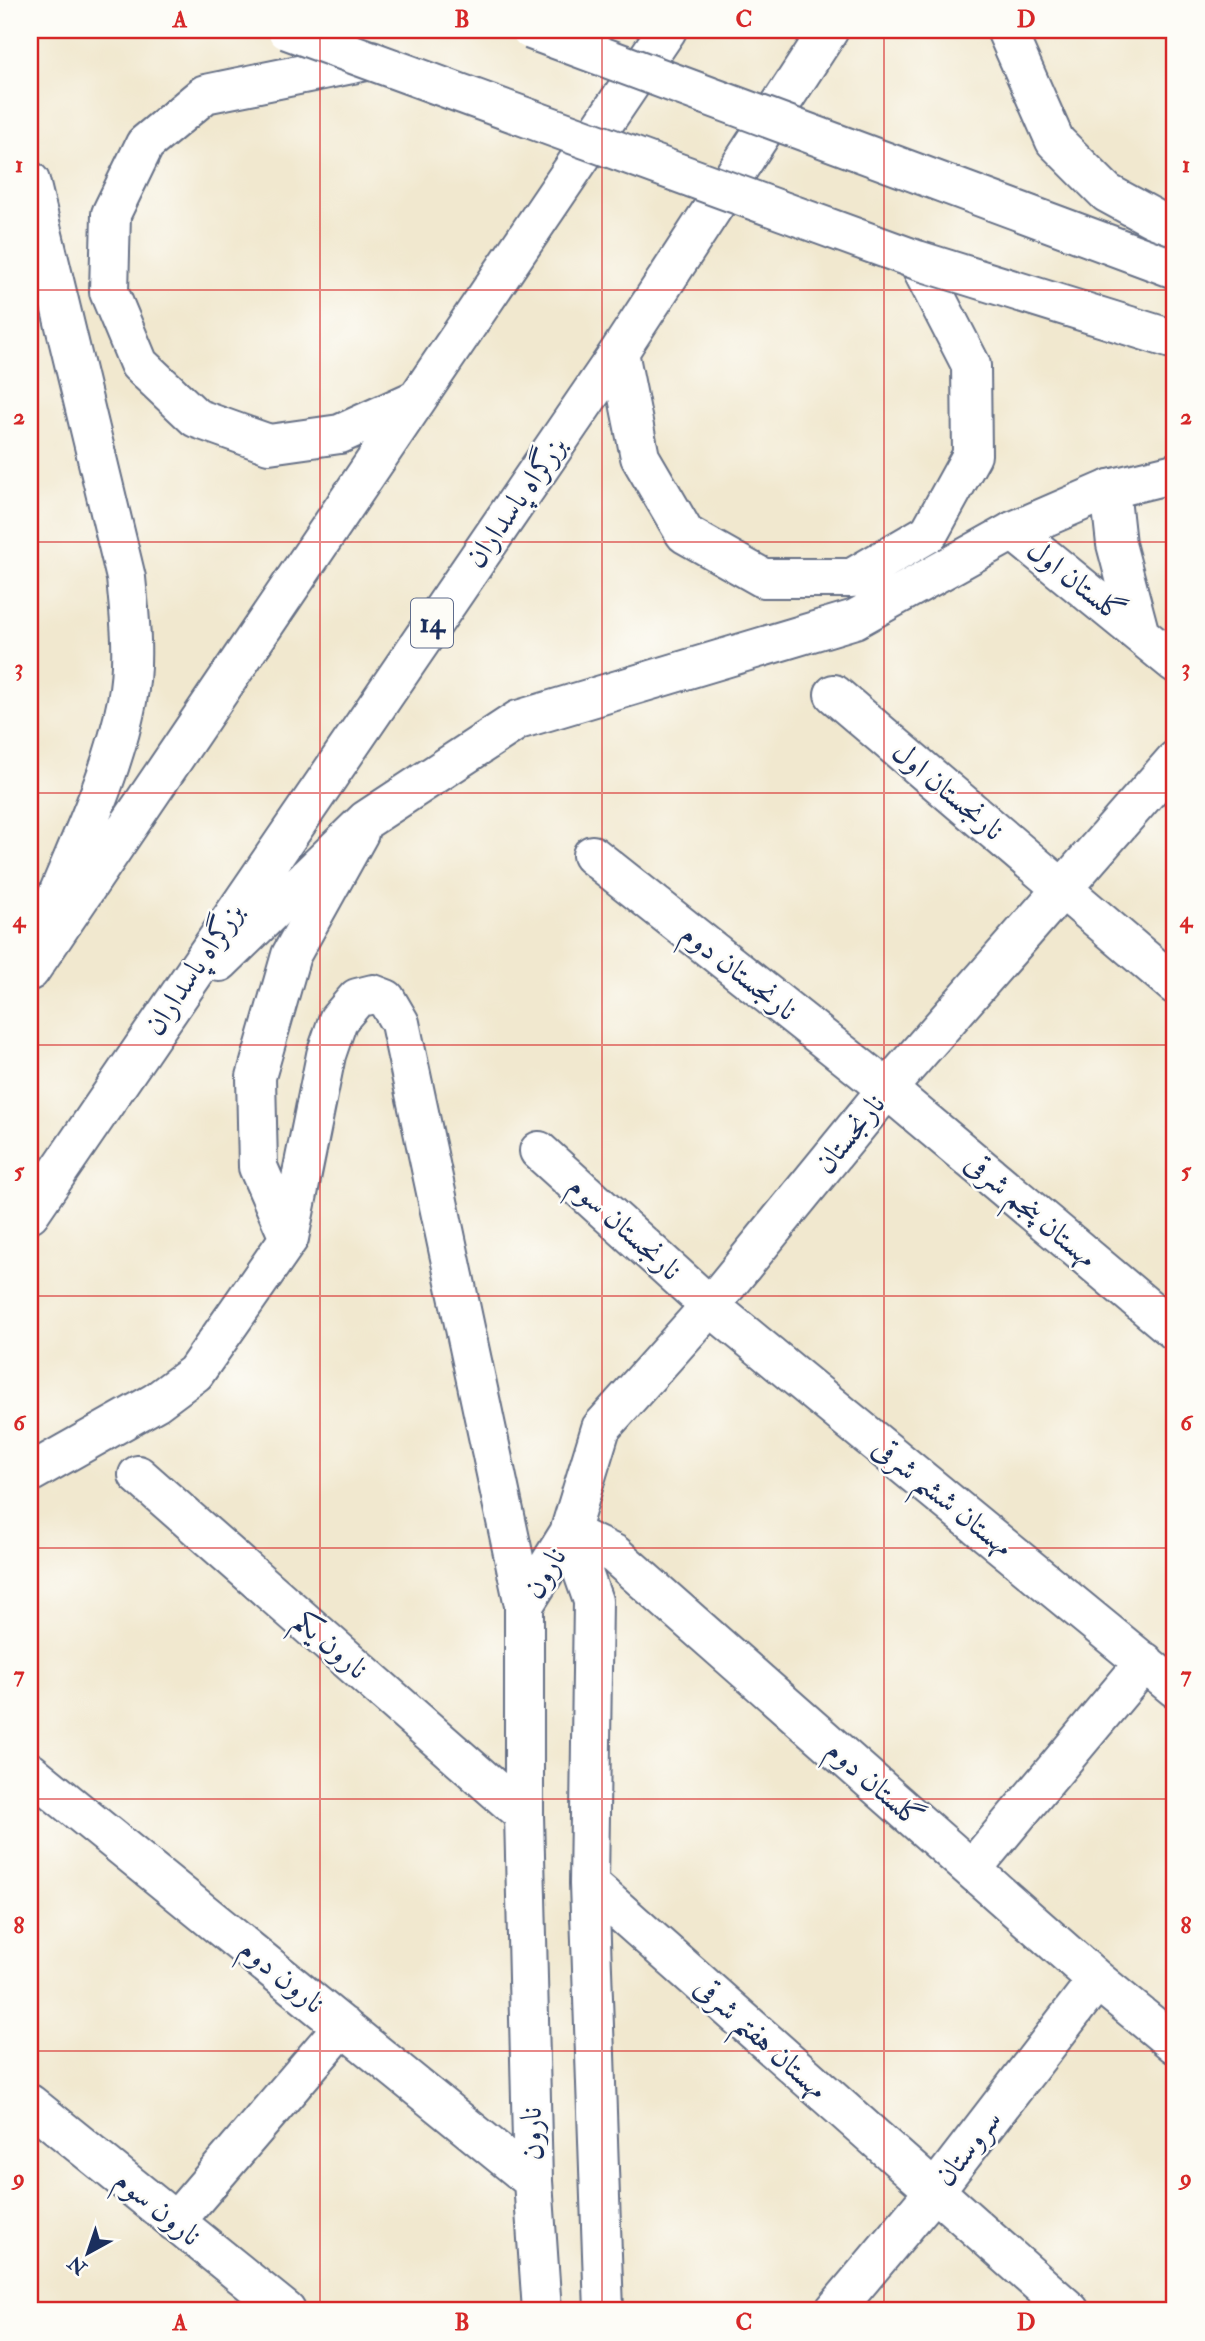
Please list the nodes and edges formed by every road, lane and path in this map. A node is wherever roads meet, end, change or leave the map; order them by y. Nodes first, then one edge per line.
1 (287, 30) edge
2 (531, 30) edge
3 (667, 30) edge
4 (829, 30) edge
5 (1006, 30) edge
6 (372, 60) junction
7 (30, 181) edge
8 (1175, 230) edge
9 (917, 260) junction
10 (1175, 269) edge
11 (1175, 340) edge
12 (619, 352) junction
13 (415, 400) junction
14 (1175, 473) edge
15 (1110, 489) junction
16 (1013, 531) junction
17 (1139, 631) junction
18 (1175, 663) edge
19 (834, 694) dead end
20 (1175, 760) edge
21 (366, 820) junction
22 (592, 855) dead end
23 (1061, 887) junction
24 (30, 964) edge
25 (30, 971) edge
26 (1175, 985) edge
27 (158, 1022) junction
28 (887, 1089) junction
29 (539, 1151) dead end
30 (30, 1213) edge
31 (289, 1238) junction
32 (710, 1306) junction
33 (1175, 1331) edge
34 (30, 1473) edge
35 (138, 1475) dead end
36 (569, 1533) junction
37 (524, 1605) junction
38 (1145, 1662) junction
39 (1175, 1688) edge
40 (30, 1772) edge
41 (524, 1815) junction
42 (972, 1870) junction
43 (589, 1884) junction
44 (1097, 1980) junction
45 (343, 2026) junction
46 (1175, 2043) edge
47 (30, 2104) edge
48 (533, 2180) junction
49 (933, 2193) junction
50 (175, 2222) junction
51 (286, 2311) edge
52 (542, 2311) edge
53 (604, 2311) edge
54 (834, 2311) edge
55 (1070, 2311) edge

1 - 6 main road, bridge
2 - 10 main road, bridge
3 - 13 main road
4 - 12 main road, بزرگراه پاسداران / 14
5 - 8 main road
6 - 9 main road, bridge
6 - 13 main road
7 - 24 main road
9 - 11 main road, bridge
9 - 12 main road
12 - 27 main road, بزرگراه پاسداران / 14
13 - 25 main road
14 - 15 main road
15 - 16 main road
15 - 17 main road, گلستان اول
16 - 17 main road, گلستان اول
16 - 21 main road
17 - 18 main road, گلستان اول
19 - 23 main road, نارنجستان اول
20 - 23 main road, نارنجستان
21 - 27 main road
21 - 31 main road
22 - 28 main road, نارنجستان دوم
23 - 26 main road, نارنجستان اول
23 - 28 main road, نارنجستان
27 - 30 main road, بزرگراه پاسداران / 14
28 - 32 main road, نارنجستان
28 - 33 main road, مهستان پنجم شرقی
29 - 32 main road, نارنجستان سوم
31 - 34 main road
31 - 37 main road
32 - 36 main road, نارنجستان
32 - 38 main road, مهستان ششم شرقی
35 - 41 main road, نارون یکم
36 - 37 main road, نارون
36 - 42 main road, گلستان دوم
36 - 43 main road, نارون
37 - 41 main road, نارون
38 - 39 main road, مهستان ششم شرقی
38 - 42 main road
40 - 45 main road, نارون دوم
41 - 48 main road, نارون
42 - 44 main road, گلستان دوم
43 - 49 main road, مهستان هفتم شرقی
43 - 53 main road, نارون
44 - 46 main road, گلستان دوم
44 - 49 main road, سروستان
45 - 48 main road, نارون دوم
45 - 50 main road
47 - 50 main road, نارون سوم
48 - 52 main road, نارون
49 - 54 main road, سروستان
49 - 55 main road, مهستان هفتم شرقی
50 - 51 main road, نارون سوم

